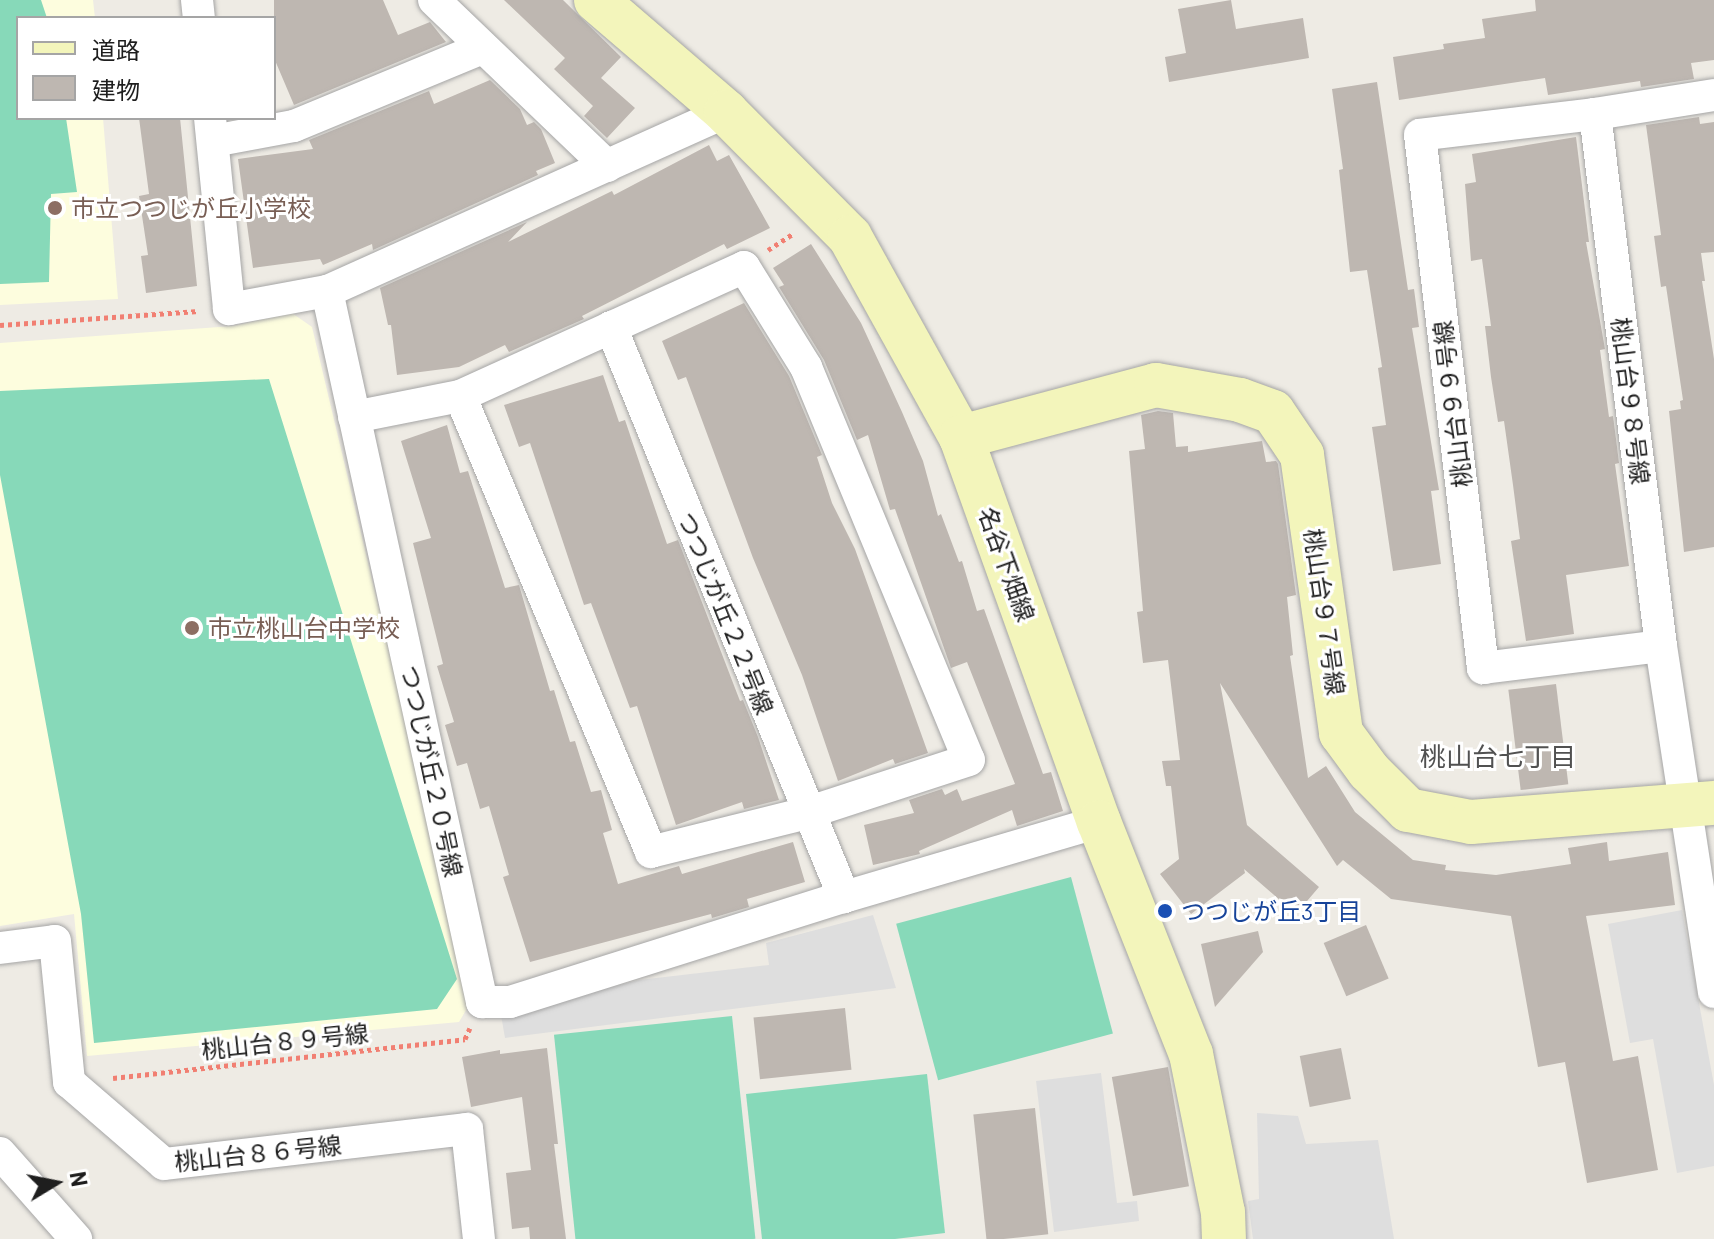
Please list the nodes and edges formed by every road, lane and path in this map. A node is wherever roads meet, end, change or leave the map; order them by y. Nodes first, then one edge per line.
1 (434, 0) edge
2 (596, 0) edge
3 (482, 48) junction
4 (1714, 95) edge
5 (726, 112) junction
6 (1595, 114) junction
7 (211, 130) edge
8 (607, 166) junction
9 (825, 212) junction
10 (744, 267) junction
11 (327, 291) junction
12 (229, 309) junction
13 (0, 325) edge
14 (611, 327) junction
15 (460, 396) junction
16 (354, 417) junction
17 (961, 437) junction
18 (1661, 646) junction
19 (1699, 805) edge
20 (807, 813) junction
21 (1099, 822) junction
22 (844, 897) junction
23 (0, 948) edge
24 (1714, 992) edge
25 (482, 1002) junction
26 (69, 1082) junction
27 (0, 1153) edge
28 (76, 1239) edge
29 (479, 1239) edge
30 (1224, 1239) edge

1 - 3 street
2 - 5 street, 名谷下畑線
3 - 7 street
3 - 8 street
4 - 6 street
5 - 8 street
5 - 9 street, 名谷下畑線
6 - 18 street, 桃山台９８号線
6 - 18 street, 桃山台９９号線
7 - 12 street
8 - 11 street
9 - 10 path
9 - 17 street, 名谷下畑線
10 - 14 street
10 - 20 street
11 - 12 street
11 - 16 street, つつじが丘２０号線
12 - 13 path
14 - 15 street
14 - 20 street, つつじが丘２２号線
15 - 16 street
15 - 20 street
16 - 25 street, つつじが丘２０号線
17 - 19 street, 桃山台９７号線
17 - 21 street, 名谷下畑線
18 - 19 street, 桃山台９８号線
19 - 24 street, 桃山台９８号線
20 - 22 street, つつじが丘２２号線
21 - 22 street
21 - 30 street, 名谷下畑線
22 - 25 street
23 - 26 street
25 - 26 path, 桃山台８９号線
26 - 29 street, 桃山台８６号線
27 - 28 street

